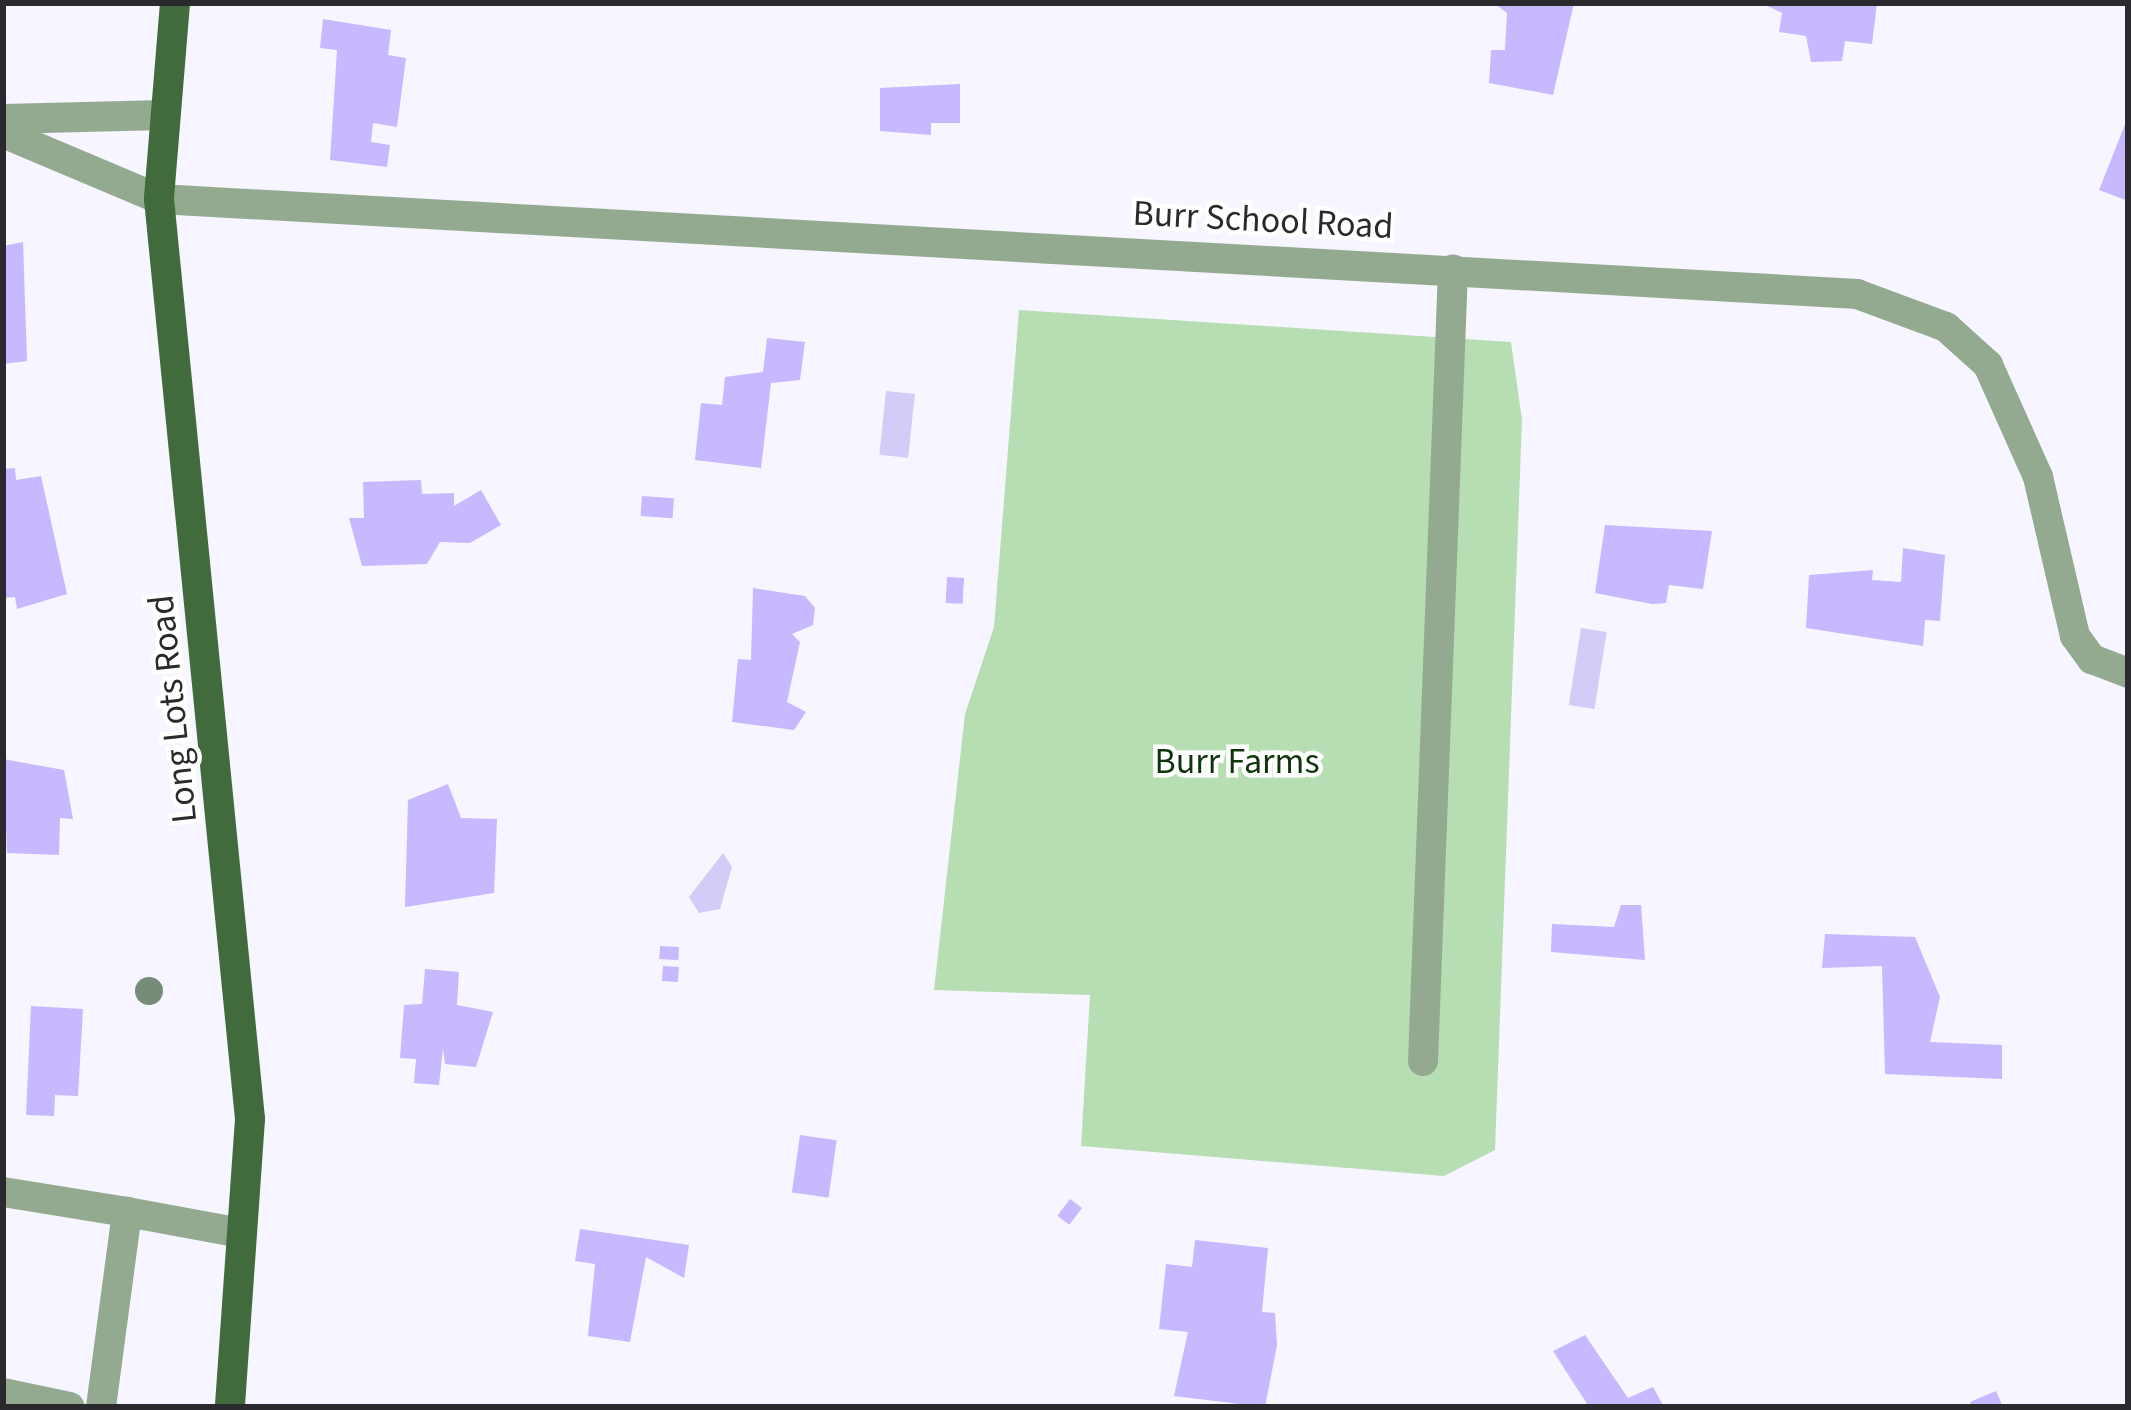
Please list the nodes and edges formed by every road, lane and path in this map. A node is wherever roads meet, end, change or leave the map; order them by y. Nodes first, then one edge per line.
1 (175, 3) edge
2 (164, 115) junction
3 (3, 119) edge
4 (3, 133) edge
5 (159, 199) junction
6 (1453, 270) junction
7 (2128, 673) edge
8 (1423, 1061) dead end
9 (3, 1192) edge
10 (127, 1212) junction
11 (241, 1233) junction
12 (3, 1393) edge
13 (70, 1407) edge
14 (101, 1407) edge
15 (230, 1407) edge

1 - 2 main road, Long Lots Road
2 - 3 street
2 - 5 main road, Long Lots Road
4 - 5 street, Burr School Road
5 - 6 street, Burr School Road
5 - 11 main road, Long Lots Road
6 - 7 street, Burr School Road
6 - 8 street
9 - 10 street
10 - 11 street
10 - 14 street
11 - 15 main road, Long Lots Road
12 - 13 street

